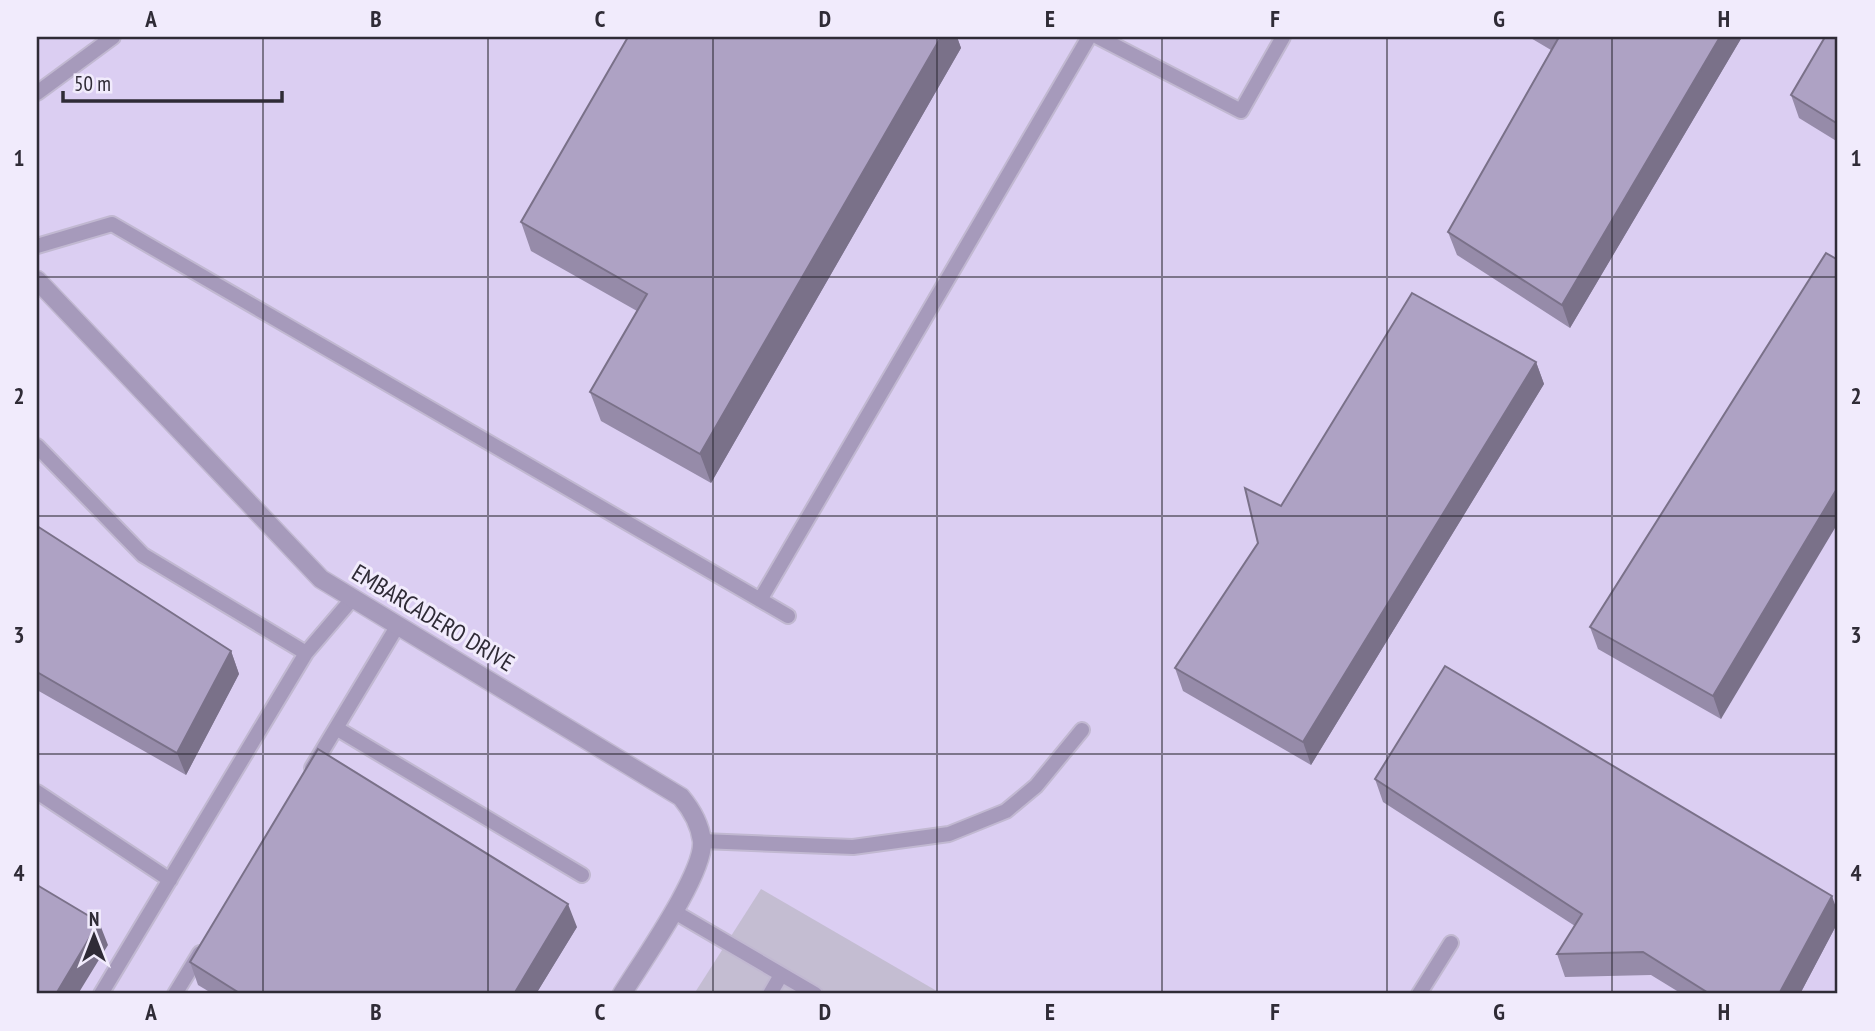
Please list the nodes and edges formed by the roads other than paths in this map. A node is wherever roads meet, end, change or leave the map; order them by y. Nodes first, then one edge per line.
1 (113, 37) edge
2 (1090, 37) edge
3 (1098, 37) edge
4 (1283, 37) edge
5 (37, 93) edge
6 (37, 246) edge
7 (37, 280) edge
8 (37, 446) edge
9 (353, 598) junction
10 (760, 600) junction
11 (788, 617) dead end
12 (398, 625) junction
13 (306, 653) junction
14 (335, 728) junction
15 (1082, 730) dead end
16 (301, 786) edge
17 (37, 792) edge
18 (702, 841) junction
19 (582, 875) dead end
20 (170, 880) junction
21 (673, 911) junction
22 (210, 936) edge
23 (1451, 943) dead end
24 (781, 975) junction
25 (101, 994) edge
26 (175, 994) edge
27 (622, 994) edge
28 (770, 994) edge
29 (815, 994) edge
30 (1419, 994) edge

1 - 5 lane
2 - 10 lane
3 - 4 lane
6 - 10 lane
7 - 9 street, EMBARCADERO DRIVE
8 - 13 lane
9 - 12 street, EMBARCADERO DRIVE
9 - 13 lane
10 - 11 lane
12 - 14 lane
12 - 18 street, EMBARCADERO DRIVE
13 - 20 lane
14 - 16 lane
14 - 19 lane
15 - 18 lane
17 - 20 lane
18 - 21 street
20 - 25 lane
21 - 24 lane
21 - 27 street
22 - 26 lane
23 - 30 lane
24 - 28 lane
24 - 29 lane

